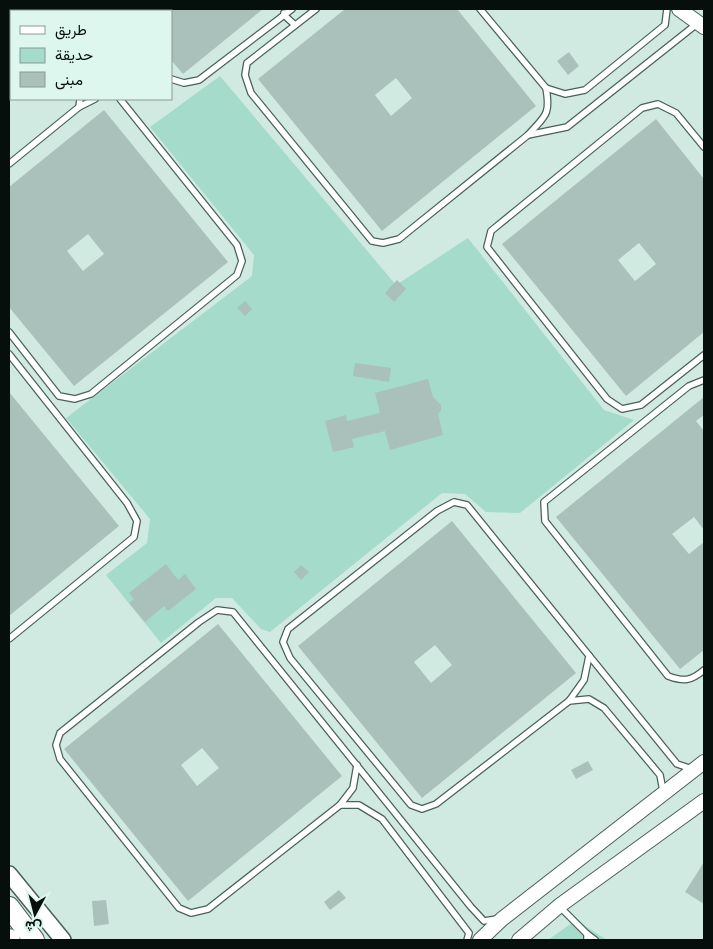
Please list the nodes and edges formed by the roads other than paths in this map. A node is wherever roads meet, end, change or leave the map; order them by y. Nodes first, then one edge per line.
1 (292, 9) edge
2 (316, 9) edge
3 (480, 9) edge
4 (667, 9) edge
5 (679, 9) edge
6 (285, 12) edge
7 (295, 25) junction
8 (701, 25) edge
9 (172, 78) edge
10 (546, 88) junction
11 (80, 100) edge
12 (93, 100) edge
13 (121, 100) edge
14 (79, 107) junction
15 (528, 136) junction
16 (704, 147) edge
17 (9, 164) edge
18 (9, 332) edge
19 (9, 354) edge
20 (704, 355) edge
21 (12, 361) edge
22 (704, 380) edge
23 (9, 640) edge
24 (589, 656) junction
25 (704, 670) edge
26 (569, 700) junction
27 (357, 765) junction
28 (699, 766) edge
29 (664, 793) junction
30 (704, 801) edge
31 (340, 805) junction
32 (9, 874) edge
33 (9, 906) edge
34 (559, 906) junction
35 (502, 919) junction
36 (587, 937) edge
37 (34, 940) edge
38 (63, 940) edge
39 (467, 940) edge
40 (480, 940) edge
41 (519, 940) edge
42 (595, 940) edge

1 - 6 lane
2 - 7 lane
3 - 10 lane
4 - 10 lane
5 - 8 street
6 - 7 lane
6 - 9 lane
7 - 15 lane
8 - 15 lane
10 - 15 lane
11 - 14 lane
12 - 14 lane
13 - 18 lane
14 - 17 lane
16 - 20 lane
19 - 21 lane
21 - 23 lane
22 - 25 lane
24 - 26 lane
24 - 26 lane
24 - 28 lane
26 - 29 lane
27 - 31 lane
27 - 31 lane
27 - 35 lane
28 - 29 street
29 - 35 street
30 - 34 street
31 - 39 lane
32 - 38 main road
33 - 37 highway
34 - 36 lane
34 - 41 street
35 - 40 street
36 - 42 lane

